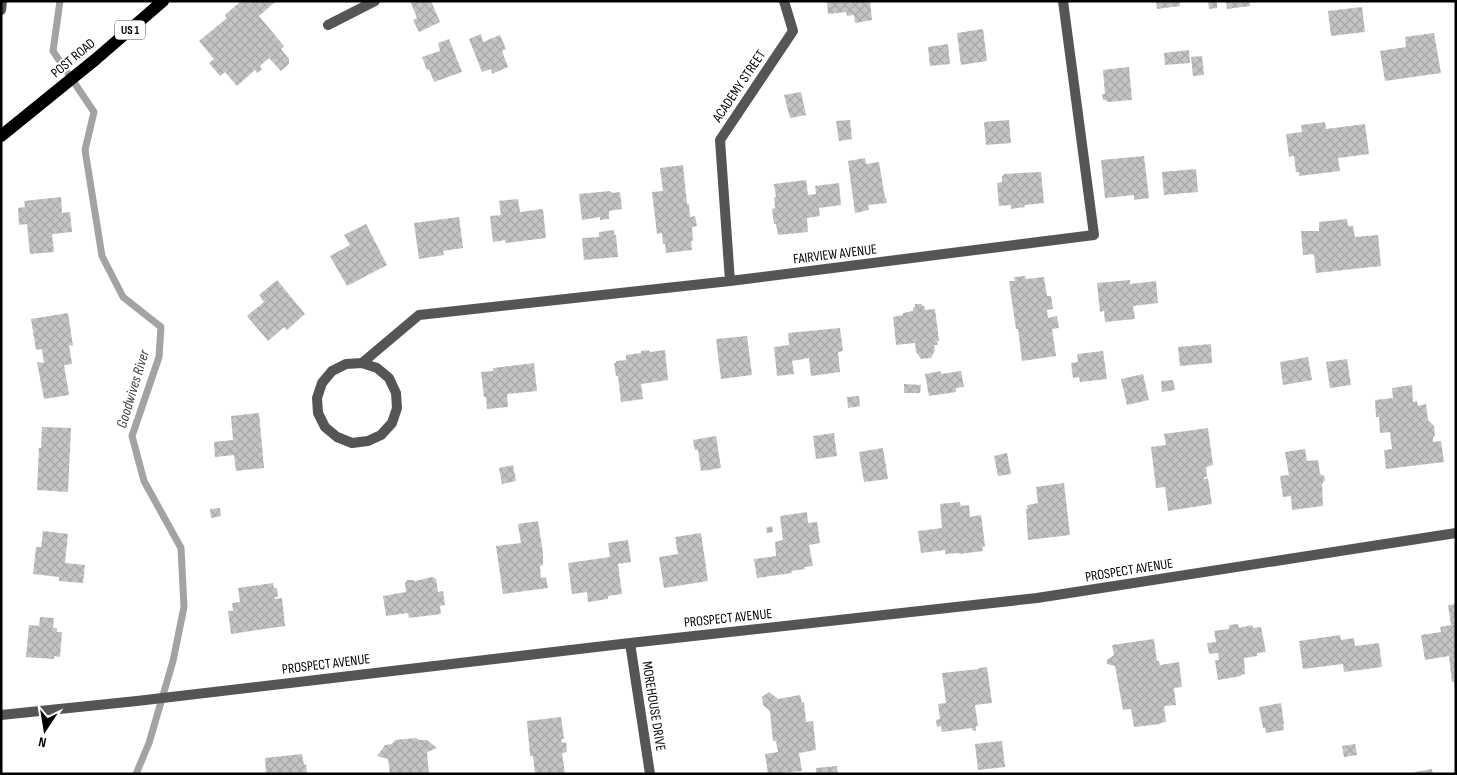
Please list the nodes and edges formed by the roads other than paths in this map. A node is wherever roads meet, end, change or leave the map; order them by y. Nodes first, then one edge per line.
1 (2, 1) edge
2 (163, 1) edge
3 (375, 1) edge
4 (784, 1) edge
5 (1063, 1) edge
6 (357, 5) edge
7 (1, 10) edge
8 (328, 25) dead end
9 (1, 136) edge
10 (730, 281) junction
11 (362, 363) junction
12 (1456, 533) edge
13 (630, 643) junction
14 (1, 715) edge
15 (650, 774) edge

1 - 7 street
2 - 9 main road, POST ROAD / US 1
3 - 6 street
4 - 10 street, ACADEMY STREET
5 - 10 street, FAIRVIEW AVENUE
6 - 8 street
10 - 11 street, FAIRVIEW AVENUE
11 - 11 street, FAIRVIEW AVENUE
12 - 13 street, PROSPECT AVENUE
13 - 14 street, PROSPECT AVENUE
13 - 15 street, MOREHOUSE DRIVE

